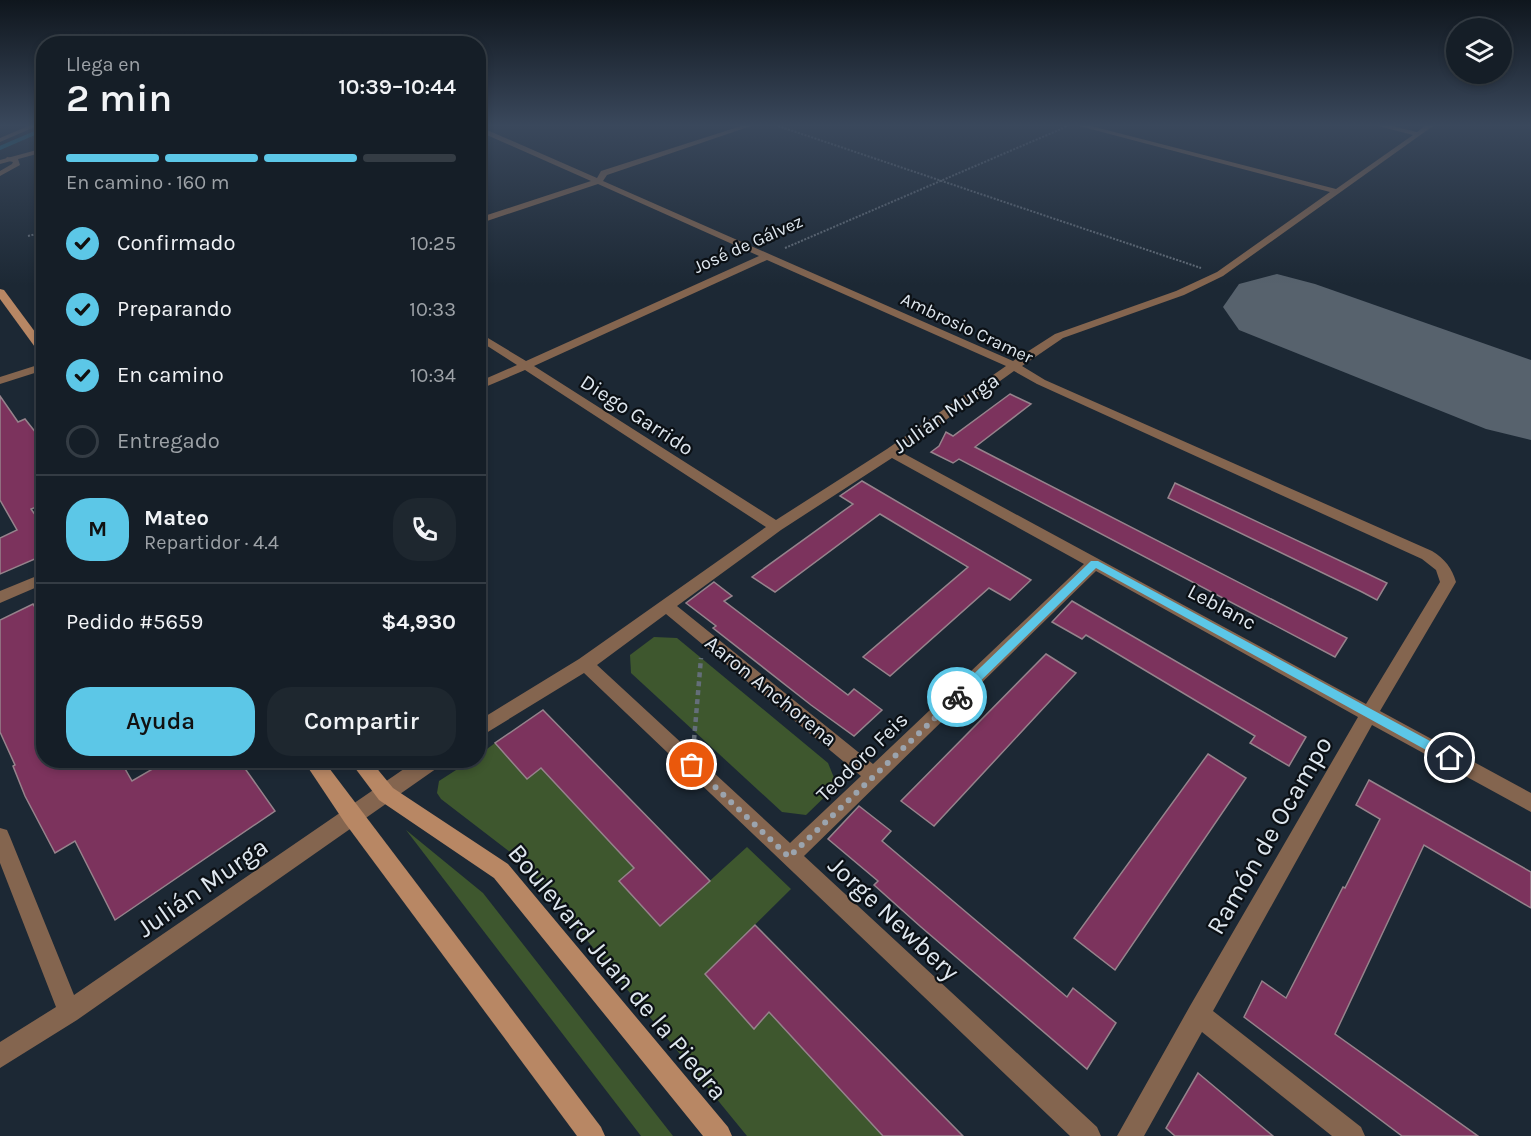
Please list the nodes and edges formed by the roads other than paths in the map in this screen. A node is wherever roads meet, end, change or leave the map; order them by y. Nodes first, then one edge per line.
1 (594, 179) edge
2 (1288, 179) edge
3 (1353, 179) edge
4 (599, 181) junction
5 (1335, 191) junction
6 (486, 218) edge
7 (765, 257) junction
8 (0, 292) edge
9 (486, 340) edge
10 (36, 341) edge
11 (1012, 365) junction
12 (524, 366) junction
13 (36, 369) edge
14 (0, 381) edge
15 (486, 383) edge
16 (892, 452) junction
17 (776, 526) junction
18 (1095, 563) junction
19 (1439, 563) joint
20 (36, 581) edge
21 (0, 597) edge
22 (666, 606) junction
23 (585, 664) junction
24 (1370, 712) junction
25 (486, 726) edge
26 (318, 768) edge
27 (365, 768) edge
28 (422, 768) edge
29 (875, 776) junction
30 (387, 794) junction
31 (1531, 803) edge
32 (352, 817) junction
33 (0, 837) edge
34 (789, 857) junction
35 (69, 1012) junction
36 (1198, 1014) junction
37 (0, 1056) edge
38 (592, 1136) edge
39 (719, 1136) edge
40 (1088, 1136) edge
41 (1130, 1136) edge
42 (1352, 1136) edge

1 - 4 street, Ambrosio Cramer
2 - 5 street
3 - 5 street, Julián Murga
4 - 6 street
4 - 7 street, Ambrosio Cramer
5 - 11 street, Julián Murga
7 - 11 street, Ambrosio Cramer
7 - 12 street, José de Gálvez
8 - 10 main road
9 - 12 street, Diego Garrido
11 - 16 street, Julián Murga
11 - 19 street, Ambrosio Cramer
12 - 15 street, José de Gálvez
12 - 17 street, Diego Garrido
13 - 14 street
16 - 17 street, Julián Murga
16 - 18 street, Leblanc
17 - 22 street, Julián Murga
18 - 24 street, Leblanc
18 - 29 street, Teodoro Feis
19 - 24 street, Ramón de Ocampo
20 - 21 street
22 - 23 street, Julián Murga
22 - 29 street, Aaron Anchorena
23 - 25 street, Julián Murga
23 - 34 street, Jorge Newbery
24 - 31 street, Leblanc
24 - 36 street, Ramón de Ocampo
26 - 32 main road
27 - 30 main road, Boulevard Juan de la Piedra
28 - 30 street, Julián Murga
29 - 34 street, Teodoro Feis
30 - 32 street, Julián Murga
30 - 39 main road, Boulevard Juan de la Piedra
32 - 35 street, Julián Murga
32 - 38 main road
33 - 35 street
34 - 40 street, Jorge Newbery
35 - 37 street, Julián Murga
36 - 41 street, Ramón de Ocampo
36 - 42 street

